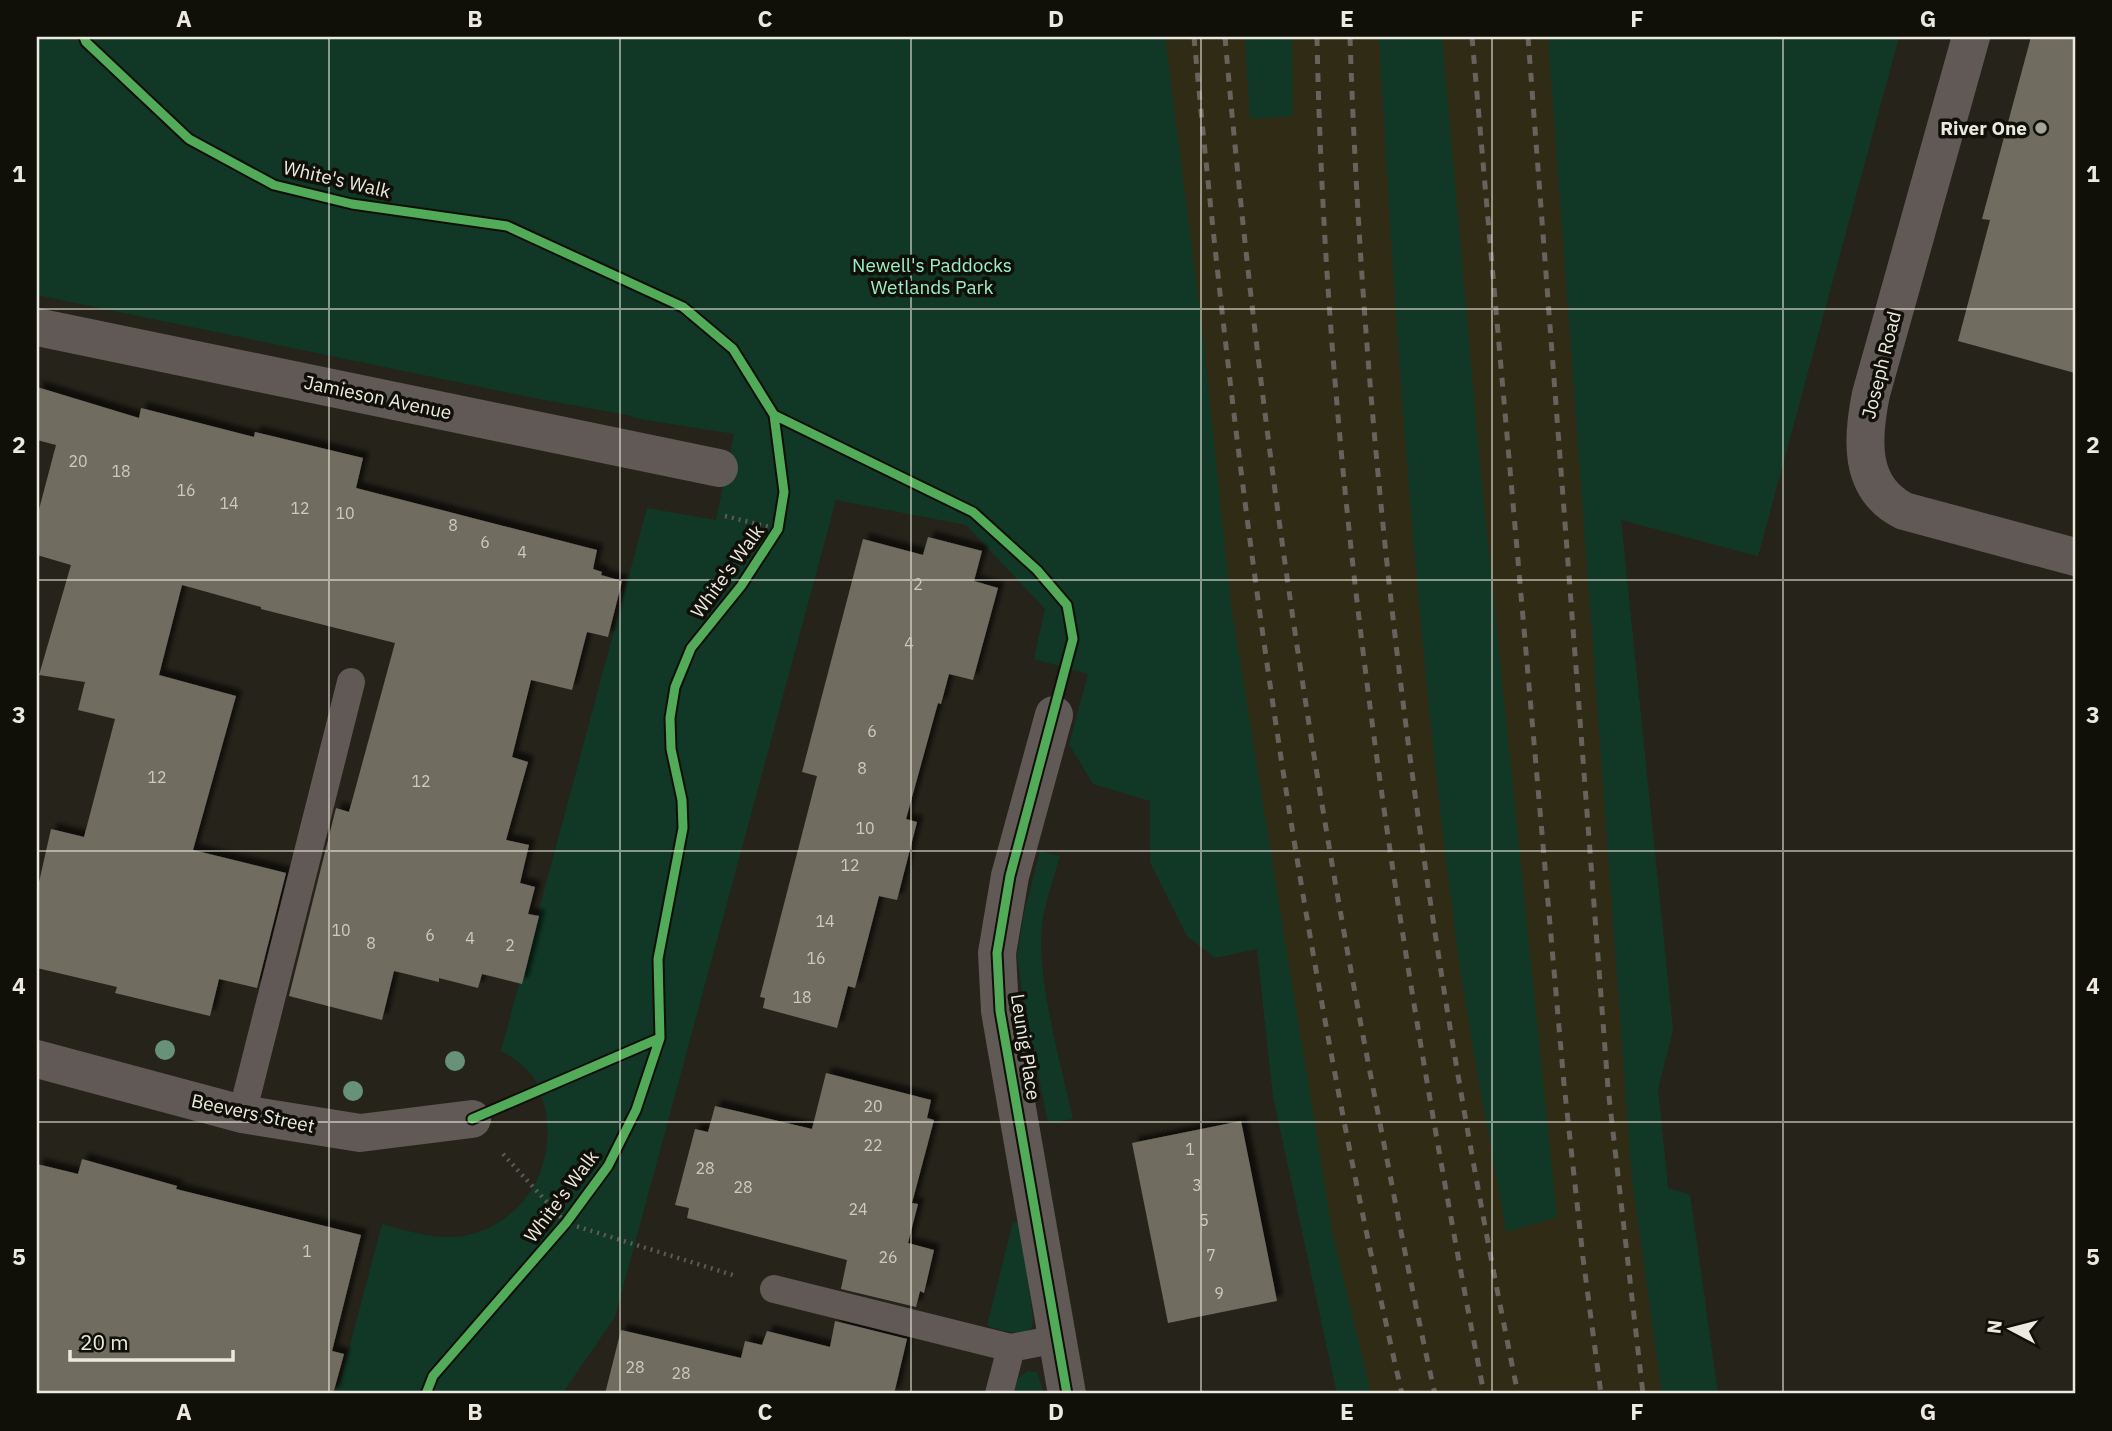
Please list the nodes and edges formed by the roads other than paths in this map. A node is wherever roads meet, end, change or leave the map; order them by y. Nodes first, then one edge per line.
1 (1971, 37) edge
2 (37, 327) edge
3 (719, 468) dead end
4 (2075, 556) edge
5 (351, 682) dead end
6 (1054, 715) dead end
7 (37, 1059) edge
8 (242, 1114) junction
9 (472, 1119) road end
10 (774, 1289) road end
11 (1057, 1339) junction
12 (1011, 1348) junction
13 (1066, 1391) edge
14 (999, 1394) edge

1 - 4 street, Joseph Road
2 - 3 street, Jamieson Avenue
5 - 8 lane
6 - 11 street, Leunig Place
7 - 8 street, Beevers Street
8 - 9 street, Beevers Street
10 - 12 lane
11 - 12 lane
11 - 13 street, Leunig Place
12 - 14 lane

